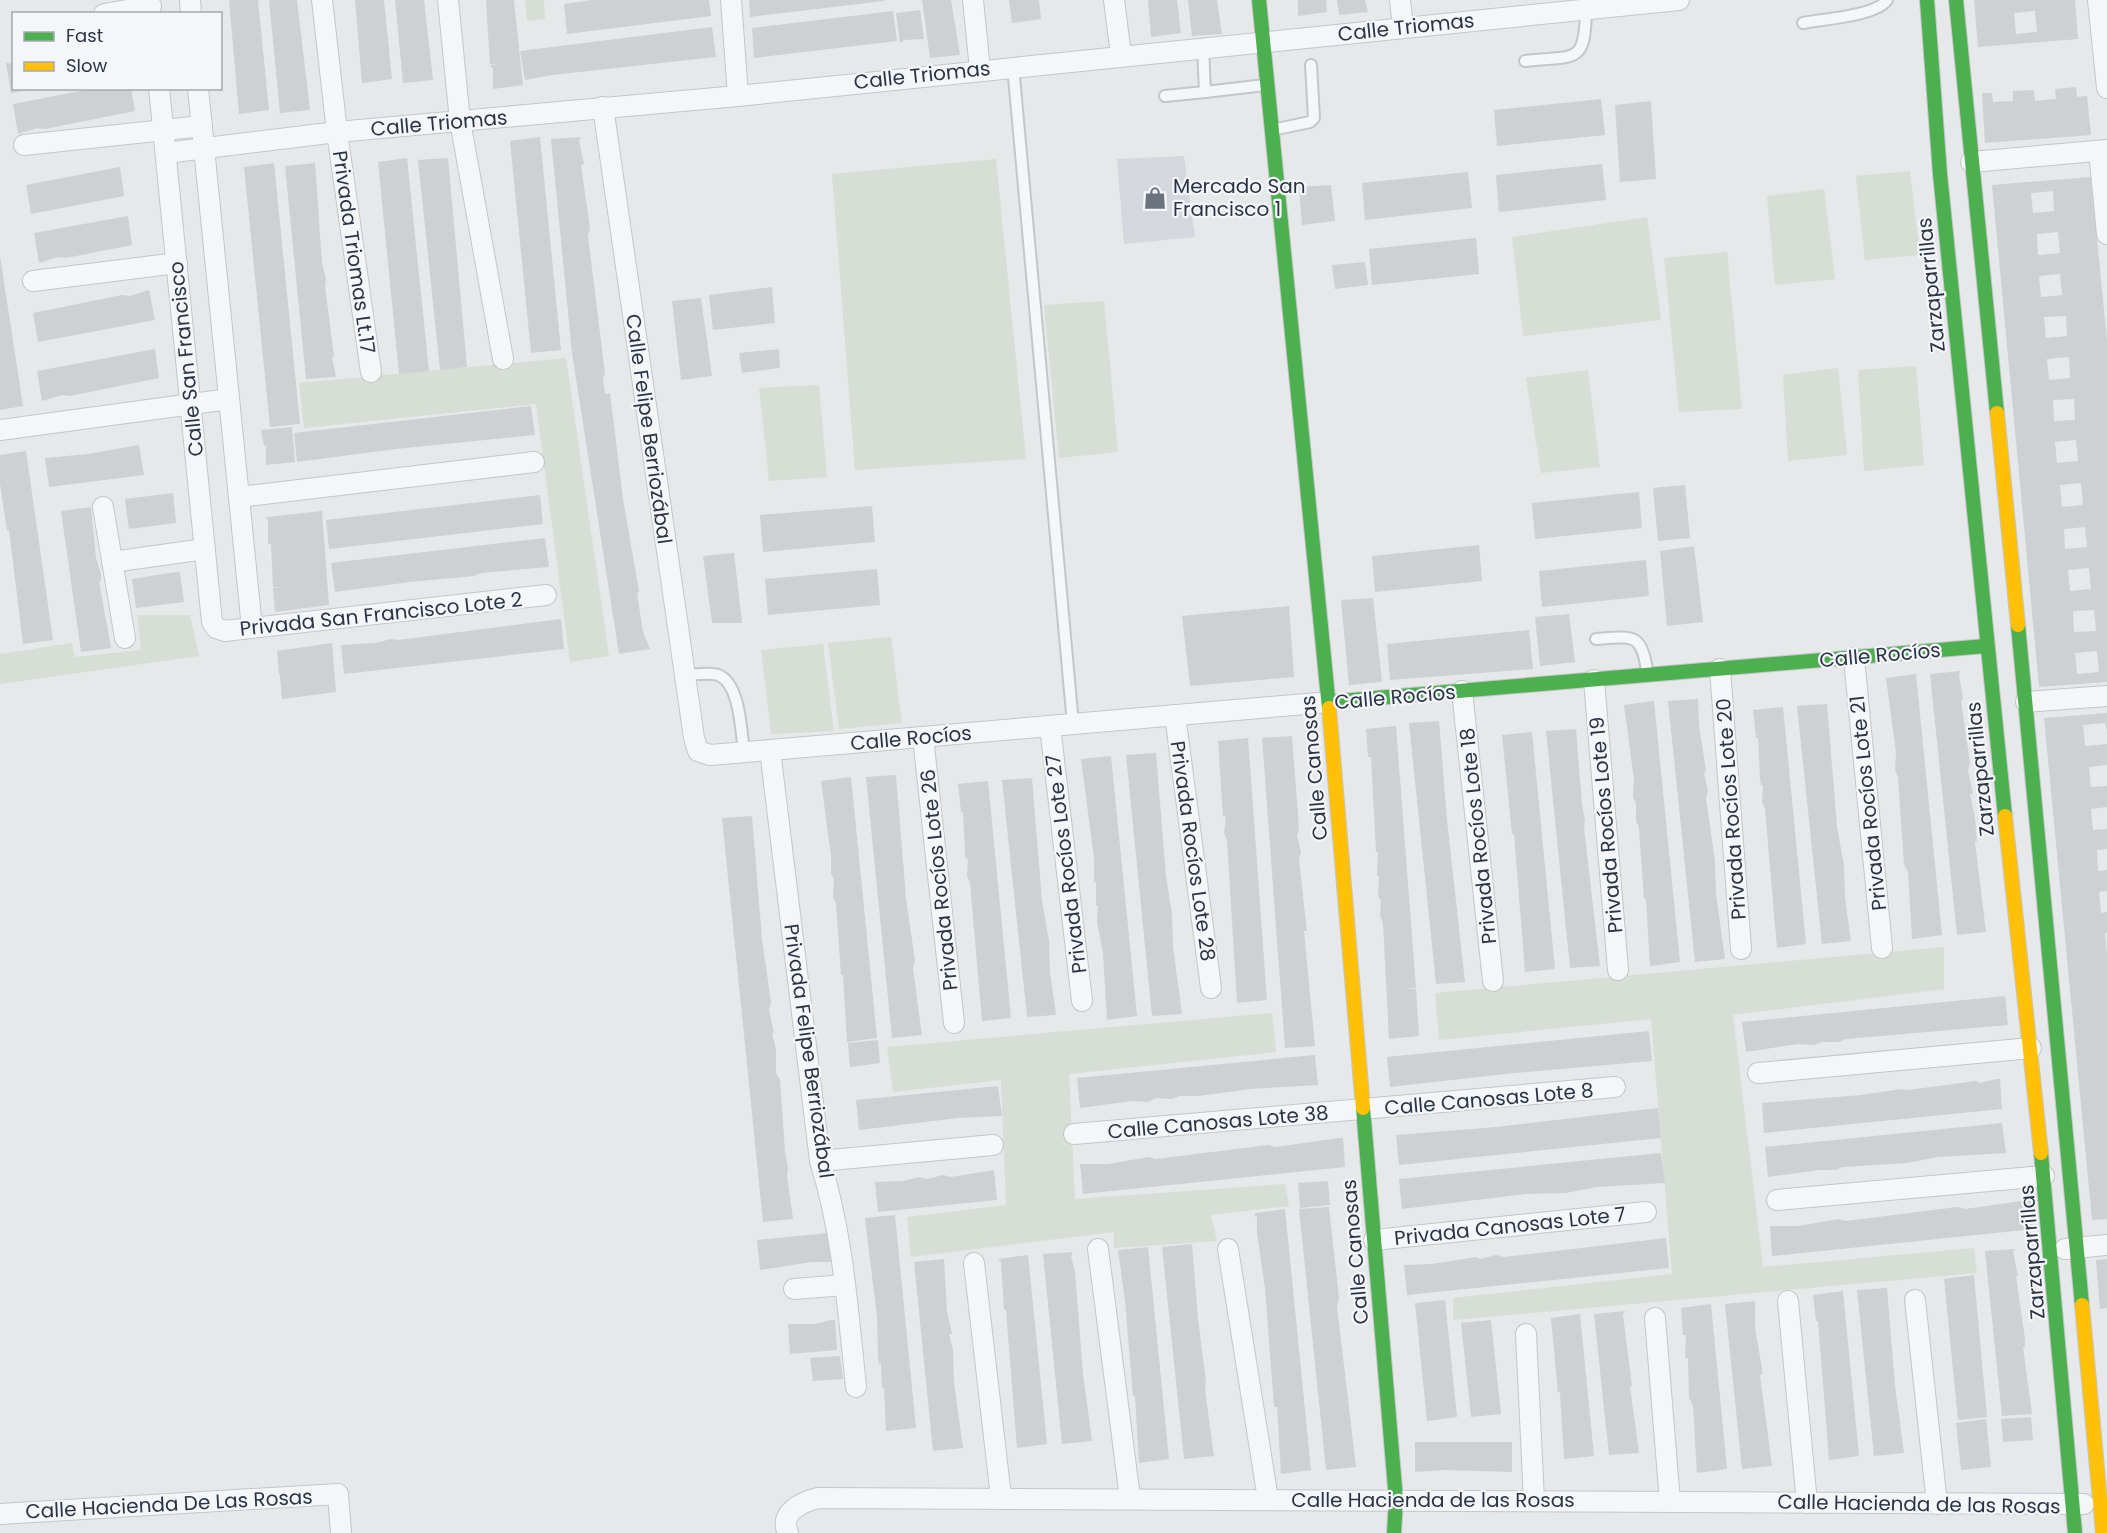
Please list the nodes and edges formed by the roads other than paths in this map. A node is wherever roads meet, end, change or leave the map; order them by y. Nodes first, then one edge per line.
1 (322, 0) edge
2 (448, 0) edge
3 (731, 0) edge
4 (973, 0) edge
5 (1114, 0) edge
6 (1259, 0) edge
7 (1400, 0) edge
8 (1679, 0) edge
9 (1887, 0) edge
10 (1928, 0) edge
11 (1956, 0) edge
12 (2098, 0) edge
13 (1657, 1) edge
14 (151, 7) edge
15 (1532, 7) edge
16 (1586, 9) junction
17 (117, 12) edge
18 (1803, 23) dead end
19 (1402, 27) junction
20 (1263, 41) junction
21 (1203, 48) junction
22 (1121, 55) junction
23 (1526, 61) dead end
24 (1311, 65) dead end
25 (1013, 66) junction
26 (980, 70) junction
27 (1267, 85) junction
28 (2107, 88) edge
29 (159, 90) edge
30 (198, 90) edge
31 (1205, 92) junction
32 (738, 96) junction
33 (1165, 96) dead end
34 (603, 107) junction
35 (460, 121) junction
36 (202, 126) junction
37 (163, 130) junction
38 (1272, 130) junction
39 (337, 132) junction
40 (24, 145) dead end
41 (204, 147) junction
42 (2103, 150) edge
43 (165, 153) junction
44 (1971, 162) junction
45 (2107, 234) edge
46 (177, 263) junction
47 (33, 280) dead end
48 (503, 359) dead end
49 (371, 372) dead end
50 (229, 399) junction
51 (190, 403) junction
52 (0, 430) edge
53 (534, 462) dead end
54 (239, 497) junction
55 (103, 507) dead end
56 (205, 549) junction
57 (112, 562) junction
58 (546, 595) dead end
59 (216, 628) joint
60 (252, 628) junction
61 (125, 638) dead end
62 (1596, 639) dead end
63 (1986, 646) junction
64 (1854, 658) junction
65 (1720, 669) junction
66 (685, 675) junction
67 (1648, 675) junction
68 (1594, 680) junction
69 (1462, 691) junction
70 (2107, 696) edge
71 (1329, 702) junction
72 (2026, 702) junction
73 (1175, 715) junction
74 (1073, 724) junction
75 (1050, 726) junction
76 (923, 737) junction
77 (770, 750) junction
78 (698, 751) joint
79 (744, 752) junction
80 (1882, 948) dead end
81 (1741, 949) dead end
82 (1618, 970) dead end
83 (1493, 981) dead end
84 (1211, 988) dead end
85 (1082, 1001) dead end
86 (954, 1023) dead end
87 (2031, 1048) junction
88 (1758, 1073) dead end
89 (1615, 1087) dead end
90 (1363, 1111) junction
91 (1074, 1134) dead end
92 (993, 1145) dead end
93 (820, 1161) junction
94 (2044, 1176) junction
95 (1777, 1200) dead end
96 (1646, 1212) dead end
97 (1374, 1240) junction
98 (2107, 1245) edge
99 (1228, 1249) dead end
100 (2077, 1249) junction
101 (1098, 1250) dead end
102 (2052, 1250) junction
103 (974, 1263) dead end
104 (845, 1285) junction
105 (794, 1289) dead end
106 (1915, 1300) dead end
107 (1788, 1301) dead end
108 (1655, 1318) dead end
109 (1526, 1334) dead end
110 (855, 1387) dead end
111 (1000, 1497) junction
112 (1130, 1498) junction
113 (1268, 1499) junction
114 (1396, 1500) junction
115 (1534, 1501) junction
116 (1670, 1502) junction
117 (2101, 1502) junction
118 (1807, 1503) junction
119 (1937, 1504) junction
120 (2073, 1506) junction
121 (0, 1514) edge
122 (341, 1533) edge
123 (788, 1533) edge
124 (1394, 1533) edge
125 (2075, 1533) edge
126 (2103, 1533) edge

1 - 39 street, Privada Triomas Lt.17
2 - 35 street
3 - 32 street
4 - 26 street
5 - 22 street
6 - 20 street, Calle Canosas
7 - 19 street
8 - 13 street, Calle Triomas
9 - 18 lane
10 - 63 street, Zarzaparrillas
11 - 44 street
12 - 28 street
13 - 16 street, Calle Triomas
14 - 17 street
15 - 16 street, Calle Triomas
15 - 19 street, Calle Triomas
16 - 23 lane
19 - 20 street, Calle Triomas
20 - 21 street, Calle Triomas
20 - 27 street, Calle Canosas
21 - 22 street, Calle Triomas
21 - 31 lane
22 - 25 street, Calle Triomas
24 - 38 lane
25 - 26 street, Calle Triomas
25 - 74 lane
26 - 32 street, Calle Triomas
27 - 31 lane
27 - 38 street, Calle Canosas
29 - 37 street, Calle San Francisco
30 - 36 street, Calle San Francisco
31 - 33 lane
32 - 34 street, Calle Triomas
34 - 35 street, Calle Triomas
34 - 66 street, Calle Felipe Berriozábal
35 - 39 street, Calle Triomas
35 - 48 street
36 - 37 street
36 - 41 street, Calle San Francisco
37 - 40 street
37 - 43 street, Calle San Francisco
38 - 71 street, Calle Canosas
39 - 41 street, Calle Triomas
39 - 49 street, Privada Triomas Lt.17
41 - 43 street, Calle Triomas
41 - 50 street, Calle San Francisco
42 - 44 street
42 - 45 street
43 - 46 street, Calle San Francisco
44 - 72 street
46 - 47 street
46 - 51 street, Calle San Francisco
50 - 51 street
50 - 54 street, Calle San Francisco
51 - 52 street
51 - 56 street, Calle San Francisco
53 - 54 street
54 - 60 street, Calle San Francisco
55 - 57 street
56 - 57 street
56 - 59 street, Calle San Francisco
57 - 61 street
58 - 60 street, Privada San Francisco Lote 2
59 - 60 street, Privada San Francisco Lote 2
62 - 67 lane
63 - 64 street, Calle Rocíos
63 - 87 street, Zarzaparrillas
64 - 65 street, Calle Rocíos
64 - 80 street, Privada Rocíos Lote 21
65 - 67 street, Calle Rocíos
65 - 81 street, Privada Rocíos Lote 20
66 - 78 street, Calle Felipe Berriozábal
66 - 79 lane
67 - 68 street, Calle Rocíos
68 - 69 street, Calle Rocíos
68 - 82 street, Privada Rocíos Lote 19
69 - 71 street, Calle Rocíos
69 - 83 street, Privada Rocíos Lote 18
70 - 72 street
71 - 73 street, Calle Rocíos
71 - 90 street, Calle Canosas
72 - 100 street
73 - 74 street, Calle Rocíos
73 - 84 street, Privada Rocíos Lote 28
74 - 75 street, Calle Rocíos
75 - 76 street, Calle Rocíos
75 - 85 street, Privada Rocíos Lote 27
76 - 77 street, Calle Rocíos
76 - 86 street, Privada Rocíos Lote 26
77 - 79 street, Calle Rocíos
77 - 93 street, Privada Felipe Berriozábal
78 - 79 street, Calle Rocíos
87 - 88 street
87 - 94 street, Zarzaparrillas
89 - 90 street, Calle Canosas Lote 8
90 - 91 street, Calle Canosas Lote 38
90 - 97 street, Calle Canosas
92 - 93 street
93 - 104 street, Privada Felipe Berriozábal
94 - 95 street
94 - 102 street, Zarzaparrillas
96 - 97 street, Privada Canosas Lote 7
97 - 114 street, Calle Canosas
98 - 100 street
99 - 113 street
100 - 102 street
100 - 117 street
101 - 112 street
102 - 120 street, Zarzaparrillas
103 - 111 street
104 - 105 street
104 - 110 street, Privada Felipe Berriozábal
106 - 119 street
107 - 118 street
108 - 116 street
109 - 115 street
111 - 112 street, Calle Hacienda de las Rosas
111 - 123 street, Calle Hacienda de las Rosas
112 - 113 street, Calle Hacienda de las Rosas
113 - 114 street, Calle Hacienda de las Rosas
114 - 115 street, Calle Hacienda de las Rosas
114 - 124 street, Calle Canosas
115 - 116 street, Calle Hacienda de las Rosas
116 - 118 street, Calle Hacienda de las Rosas
117 - 120 street, Calle Hacienda de las Rosas
117 - 126 street
118 - 119 street, Calle Hacienda de las Rosas
119 - 120 street, Calle Hacienda de las Rosas
120 - 125 street, Zarzaparrillas
121 - 122 street, Calle Hacienda De Las Rosas

